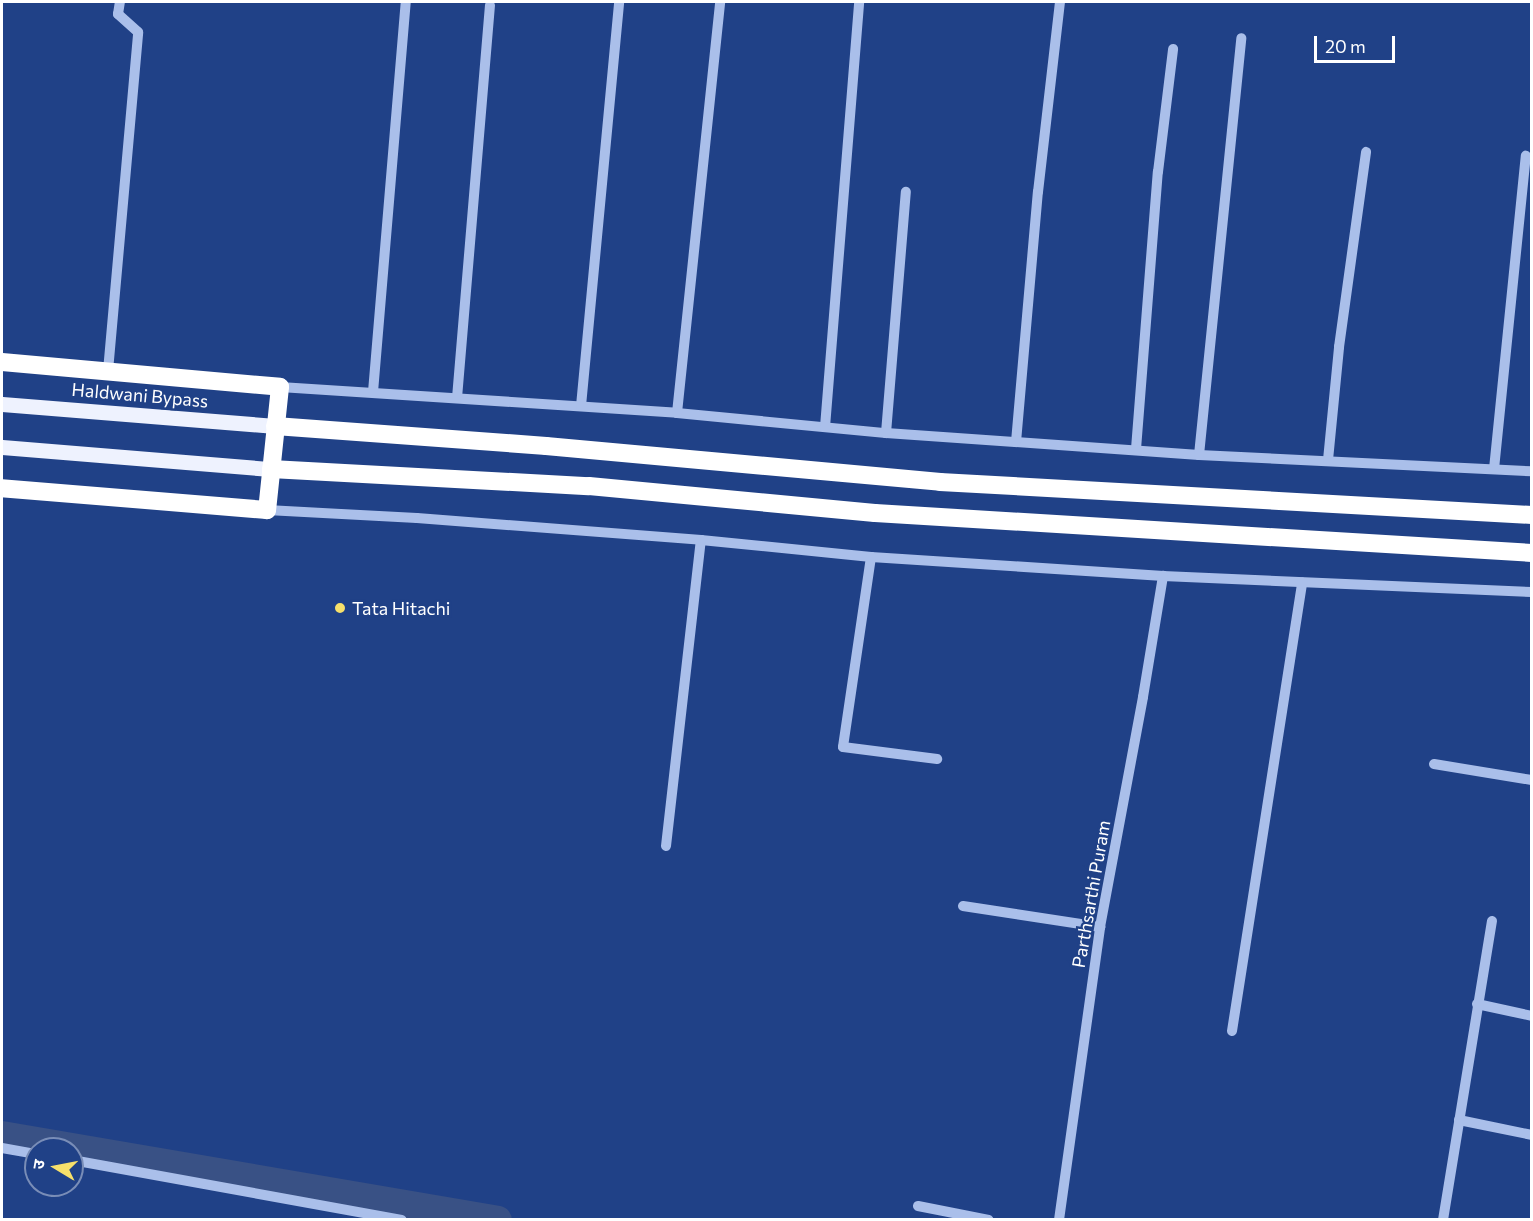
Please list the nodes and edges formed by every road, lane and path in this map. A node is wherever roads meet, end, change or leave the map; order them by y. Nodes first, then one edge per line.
1 (120, 2) edge
2 (406, 2) edge
3 (619, 2) edge
4 (720, 2) edge
5 (859, 2) edge
6 (1059, 2) edge
7 (490, 5) dead end
8 (1241, 38) dead end
9 (1173, 49) dead end
10 (1366, 152) dead end
11 (1526, 156) dead end
12 (906, 192) dead end
13 (2, 362) edge
14 (108, 371) junction
15 (280, 387) junction
16 (373, 392) junction
17 (458, 398) junction
18 (2, 404) edge
19 (581, 406) junction
20 (677, 413) junction
21 (275, 426) junction
22 (825, 427) junction
23 (886, 433) junction
24 (1016, 442) junction
25 (2, 447) edge
26 (1136, 449) junction
27 (1199, 455) junction
28 (1328, 460) junction
29 (271, 469) junction
30 (1494, 469) junction
31 (1532, 471) edge
32 (2, 488) edge
33 (267, 510) junction
34 (1532, 515) edge
35 (701, 540) junction
36 (1532, 553) edge
37 (871, 557) junction
38 (1163, 576) junction
39 (1302, 582) junction
40 (1532, 592) edge
41 (937, 759) dead end
42 (1434, 764) dead end
43 (1532, 780) edge
44 (666, 846) dead end
45 (963, 906) dead end
46 (1492, 921) dead end
47 (1100, 927) junction
48 (1477, 1004) junction
49 (1532, 1016) edge
50 (1232, 1031) dead end
51 (1459, 1120) junction
52 (1532, 1135) edge
53 (2, 1148) edge
54 (24, 1152) edge
55 (84, 1162) edge
56 (918, 1206) dead end
57 (402, 1220) edge
58 (989, 1220) edge
59 (1059, 1220) edge
60 (1443, 1220) edge

1 - 14 street
2 - 16 street
3 - 19 street
4 - 20 street
5 - 22 street
6 - 24 street
7 - 17 street
8 - 27 street
9 - 26 street
10 - 28 street
11 - 30 street
12 - 23 street
13 - 14 highway
14 - 15 highway
15 - 16 street
15 - 21 highway
16 - 17 street
17 - 19 street
18 - 21 main road, Haldwani Bypass
19 - 20 street
20 - 22 street
21 - 29 highway
21 - 34 highway
22 - 23 street
23 - 24 street
24 - 26 street
25 - 29 main road
26 - 27 street
27 - 28 street
28 - 30 street
29 - 33 highway
29 - 36 highway
30 - 31 street
32 - 33 highway
33 - 35 street
35 - 37 street
35 - 44 street
37 - 38 street
37 - 41 street
38 - 39 street
38 - 47 street, Parthsarthi Puram
39 - 40 street
39 - 50 street
42 - 43 street
45 - 47 street
46 - 48 street
47 - 59 street, Parthsarthi Puram
48 - 49 street
48 - 51 street
51 - 52 street
51 - 60 street
53 - 54 street
55 - 57 street
56 - 58 street

